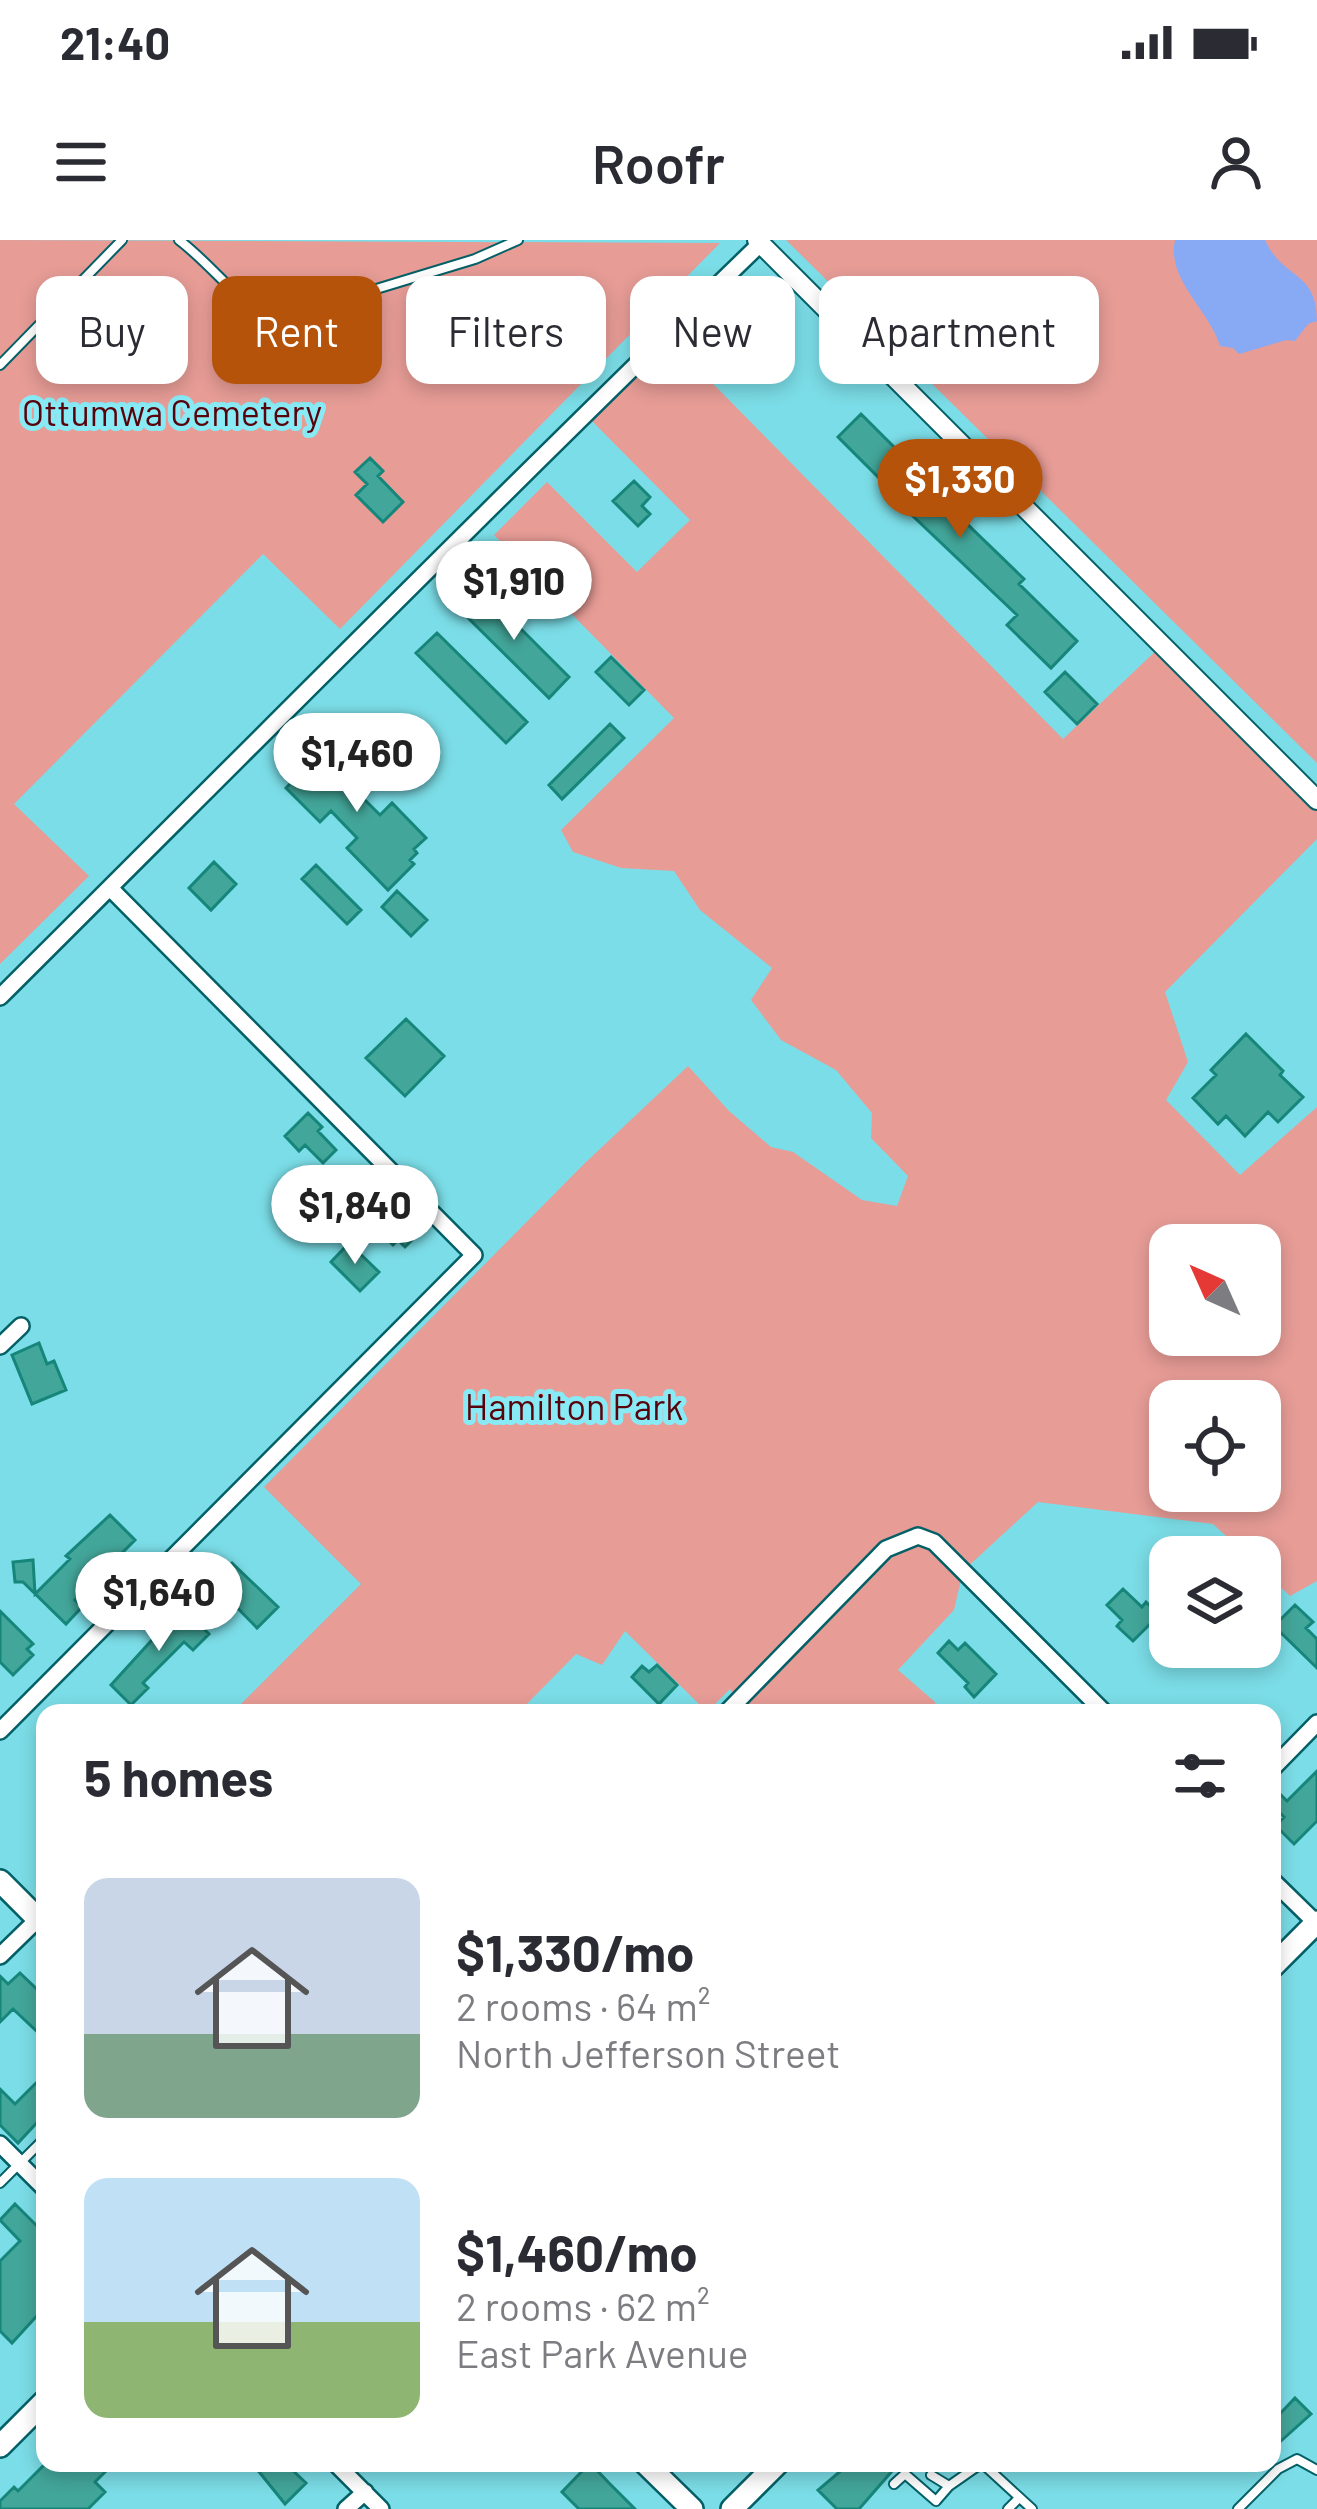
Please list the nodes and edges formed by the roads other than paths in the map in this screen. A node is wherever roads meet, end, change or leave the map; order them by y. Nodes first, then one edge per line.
1 (122, 240) edge
2 (179, 240) edge
3 (518, 240) edge
4 (759, 242) edge
5 (0, 365) edge
6 (1317, 800) edge
7 (110, 888) junction
8 (0, 997) edge
9 (21, 1326) dead end
10 (0, 1346) edge
11 (735, 1704) edge
12 (1096, 1704) edge
13 (1317, 1723) edge
14 (0, 1731) edge
15 (1281, 1760) edge
16 (0, 1881) edge
17 (1281, 1889) edge
18 (36, 1918) edge
19 (1316, 1923) edge
20 (36, 1927) edge
21 (0, 1956) edge
22 (1281, 1958) edge
23 (0, 2144) edge
24 (36, 2147) edge
25 (20, 2164) junction
26 (36, 2180) edge
27 (0, 2183) edge
28 (36, 2410) edge
29 (0, 2446) edge
30 (1281, 2467) edge
31 (1317, 2470) edge
32 (344, 2472) edge
33 (654, 2472) edge
34 (769, 2472) edge
35 (969, 2472) edge
36 (991, 2472) edge
37 (1275, 2472) edge
38 (931, 2475) dead end
39 (894, 2485) dead end
40 (949, 2486) junction
41 (365, 2492) junction
42 (1018, 2498) junction
43 (936, 2505) edge
44 (346, 2509) edge
45 (381, 2509) edge
46 (692, 2509) edge
47 (732, 2509) edge
48 (1008, 2509) edge
49 (1032, 2509) edge
50 (1238, 2509) edge

1 - 5 lane
2 - 3 lane
4 - 6 street
4 - 7 street
7 - 8 street
7 - 14 street
9 - 10 street
11 - 12 street
13 - 15 street
16 - 18 main road
17 - 19 street
19 - 22 main road
20 - 21 street
23 - 25 street
24 - 25 lane
25 - 26 street
25 - 27 lane
28 - 29 main road
30 - 31 lane
32 - 41 street
33 - 46 main road
34 - 47 main road
35 - 40 lane
36 - 42 lane
37 - 50 lane
38 - 40 lane
39 - 43 lane
40 - 43 lane
41 - 44 street
41 - 45 street
42 - 48 lane
42 - 49 lane

